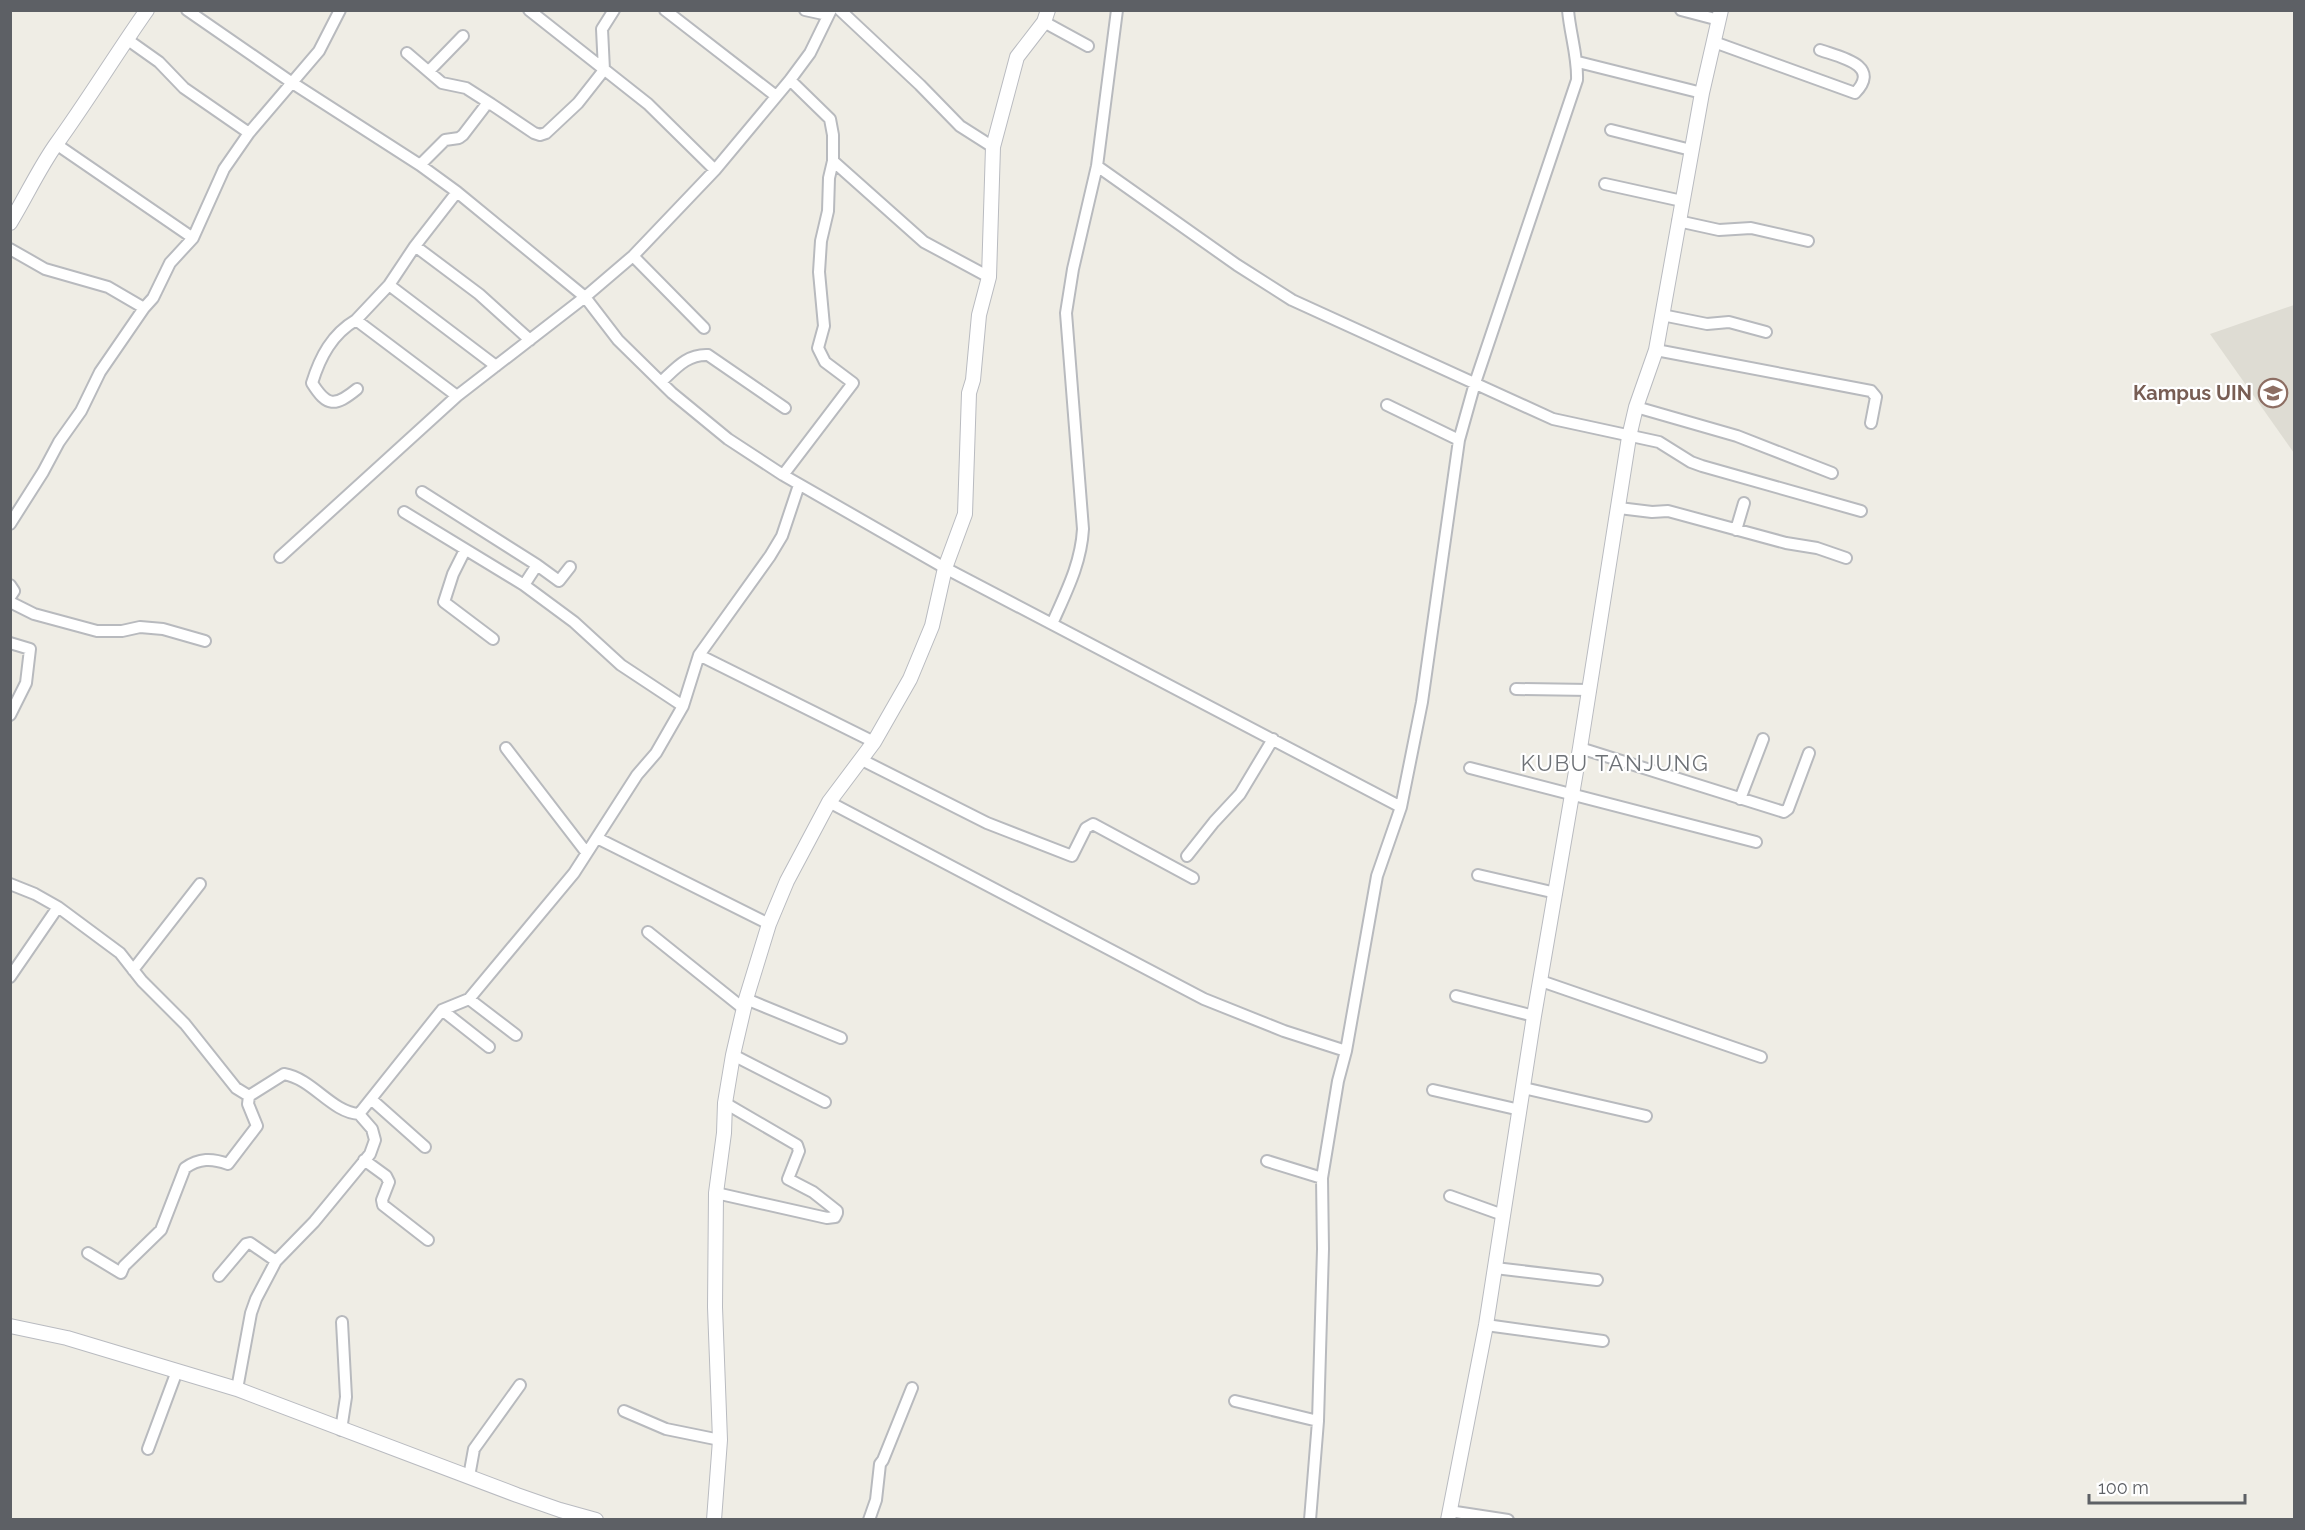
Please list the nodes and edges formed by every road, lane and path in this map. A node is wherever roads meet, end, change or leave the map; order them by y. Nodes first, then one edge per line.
1 (147, 10) edge
2 (187, 10) edge
3 (340, 10) edge
4 (529, 10) edge
5 (614, 10) edge
6 (664, 10) edge
7 (805, 10) edge
8 (840, 10) edge
9 (1117, 10) edge
10 (1568, 10) edge
11 (1681, 10) edge
12 (829, 13) edge
13 (1720, 15) edge
14 (1046, 16) edge
15 (463, 36) dead end
16 (128, 40) junction
17 (1714, 42) junction
18 (1088, 46) dead end
19 (1820, 50) dead end
20 (407, 53) dead end
21 (1578, 62) junction
22 (604, 70) junction
23 (429, 71) junction
24 (790, 80) junction
25 (291, 82) junction
26 (1702, 93) junction
27 (776, 96) junction
28 (491, 104) junction
29 (1611, 130) dead end
30 (249, 133) junction
31 (56, 144) junction
32 (993, 147) junction
33 (1691, 150) junction
34 (833, 161) junction
35 (420, 165) junction
36 (1097, 166) junction
37 (715, 170) junction
38 (1605, 184) dead end
39 (457, 192) junction
40 (1682, 201) junction
41 (1678, 221) junction
42 (10, 223) edge
43 (193, 238) junction
44 (1808, 241) dead end
45 (415, 246) junction
46 (10, 249) edge
47 (633, 256) junction
48 (989, 277) junction
49 (389, 285) junction
50 (585, 297) junction
51 (144, 308) junction
52 (1662, 315) junction
53 (356, 320) junction
54 (704, 328) dead end
55 (1766, 332) dead end
56 (530, 340) junction
57 (1656, 350) junction
58 (496, 366) junction
59 (661, 382) junction
60 (1475, 383) junction
61 (357, 388) dead end
62 (457, 396) junction
63 (1387, 405) dead end
64 (1636, 407) junction
65 (784, 408) dead end
66 (1871, 423) dead end
67 (1629, 436) junction
68 (1459, 440) junction
69 (1832, 473) dead end
70 (783, 475) junction
71 (799, 485) junction
72 (422, 492) dead end
73 (1744, 503) dead end
74 (1619, 507) junction
75 (1861, 511) dead end
76 (404, 512) dead end
77 (10, 524) edge
78 (1736, 530) junction
79 (465, 550) junction
80 (280, 557) dead end
81 (1846, 558) dead end
82 (537, 565) junction
83 (570, 567) dead end
84 (945, 568) junction
85 (10, 585) edge
86 (524, 585) junction
87 (10, 597) edge
88 (10, 602) edge
89 (1052, 624) junction
90 (493, 639) dead end
91 (205, 641) dead end
92 (10, 643) edge
93 (699, 655) junction
94 (1516, 689) dead end
95 (1590, 690) junction
96 (683, 706) junction
97 (10, 715) edge
98 (1763, 739) dead end
99 (1273, 740) junction
100 (874, 742) junction
101 (506, 748) dead end
102 (1581, 748) junction
103 (1809, 753) dead end
104 (862, 760) junction
105 (1470, 768) dead end
106 (1572, 795) junction
107 (1740, 799) junction
108 (829, 802) junction
109 (1401, 807) junction
110 (597, 838) junction
111 (1756, 842) dead end
112 (586, 852) junction
113 (1187, 856) dead end
114 (1478, 875) dead end
115 (1193, 878) dead end
116 (200, 884) dead end
117 (10, 885) edge
118 (1556, 893) junction
119 (58, 907) junction
120 (769, 924) junction
121 (648, 932) dead end
122 (133, 970) junction
123 (10, 977) edge
124 (1541, 981) junction
125 (1456, 996) dead end
126 (469, 999) junction
127 (745, 1004) junction
128 (442, 1010) junction
129 (1534, 1016) junction
130 (516, 1035) dead end
131 (841, 1038) dead end
132 (489, 1047) dead end
133 (1346, 1051) junction
134 (733, 1055) junction
135 (1761, 1057) dead end
136 (1524, 1088) junction
137 (1433, 1090) dead end
138 (249, 1096) junction
139 (371, 1099) junction
140 (825, 1102) dead end
141 (725, 1103) junction
142 (1520, 1110) junction
143 (359, 1114) junction
144 (1646, 1116) dead end
145 (425, 1147) dead end
146 (364, 1160) junction
147 (1267, 1161) dead end
148 (1322, 1178) junction
149 (716, 1193) junction
150 (1450, 1196) dead end
151 (1503, 1215) junction
152 (428, 1240) dead end
153 (88, 1253) dead end
154 (276, 1261) junction
155 (1495, 1268) junction
156 (219, 1276) dead end
157 (1597, 1280) dead end
158 (342, 1322) dead end
159 (1486, 1325) junction
160 (10, 1326) edge
161 (1603, 1341) dead end
162 (177, 1371) junction
163 (520, 1385) dead end
164 (912, 1388) dead end
165 (237, 1389) junction
166 (1235, 1401) dead end
167 (624, 1411) dead end
168 (1318, 1421) junction
169 (341, 1430) junction
170 (720, 1440) junction
171 (148, 1449) dead end
172 (467, 1476) junction
173 (1448, 1515) edge
174 (597, 1520) edge
175 (714, 1520) edge
176 (869, 1520) edge
177 (1310, 1520) edge
178 (1508, 1520) edge

1 - 16 street
2 - 25 street
3 - 25 street
4 - 22 street
5 - 22 street
6 - 27 street
7 - 12 street
8 - 32 street
9 - 36 street
10 - 21 street
11 - 13 street
12 - 24 street
13 - 17 street
14 - 18 street
14 - 32 street
15 - 23 street
16 - 30 street
16 - 31 street
17 - 19 street
17 - 26 street
20 - 23 street
21 - 26 street
21 - 60 street
22 - 28 street
22 - 37 street
23 - 28 street
24 - 27 street
24 - 34 street
25 - 30 street
25 - 35 street
26 - 33 street
27 - 37 street
28 - 35 street
29 - 33 street
30 - 43 street
31 - 42 street
31 - 43 street
32 - 48 street
33 - 40 street
34 - 48 street
34 - 70 street
35 - 39 street
36 - 60 street
36 - 89 street
37 - 47 street
38 - 40 street
39 - 45 street
39 - 50 street
40 - 41 street
41 - 44 street
41 - 52 street
43 - 51 street
45 - 49 street
45 - 56 street
46 - 51 street
47 - 50 street
47 - 54 street
48 - 84 street
49 - 53 street
49 - 58 street
50 - 56 street
50 - 59 street
51 - 77 street
52 - 55 street
52 - 57 street
53 - 61 street
53 - 62 street
56 - 58 street
57 - 64 street
57 - 66 street
58 - 62 street
59 - 65 street
59 - 70 street
60 - 67 street
60 - 68 street
62 - 80 street
63 - 68 street
64 - 67 street
64 - 69 street
67 - 74 street
67 - 75 street
68 - 109 street
70 - 71 street
71 - 84 street
71 - 93 street
72 - 82 street
73 - 78 street
74 - 78 street
74 - 95 street
76 - 79 street
78 - 81 street
79 - 86 street
79 - 90 street
82 - 83 street
82 - 86 street
84 - 89 street
84 - 100 street
85 - 87 street
86 - 96 street
88 - 91 street
89 - 99 street
92 - 97 street
93 - 96 street
93 - 100 street
94 - 95 street
95 - 102 street
96 - 110 street
98 - 107 street
99 - 109 street
99 - 113 street
100 - 104 street
101 - 112 street
102 - 106 street
102 - 107 street
103 - 107 street
104 - 108 street
104 - 115 street
105 - 106 street
106 - 111 street
106 - 118 street
108 - 120 street
108 - 133 street
109 - 133 street
110 - 112 street
110 - 120 street
112 - 126 street
114 - 118 street
116 - 122 street
117 - 119 street
118 - 124 street
119 - 122 street
119 - 123 street
120 - 127 street
121 - 127 street
122 - 138 street
124 - 129 street
124 - 135 street
125 - 129 street
126 - 128 street
126 - 130 street
127 - 131 street
127 - 134 street
128 - 132 street
128 - 139 street
129 - 136 street
133 - 148 street
134 - 140 street
134 - 141 street
136 - 142 street
136 - 144 street
137 - 142 street
138 - 143 street
138 - 153 street
139 - 143 street
139 - 145 street
141 - 149 street
141 - 149 street
142 - 151 street
143 - 146 street
146 - 152 street
146 - 154 street
147 - 148 street
148 - 168 street
149 - 170 street
150 - 151 street
151 - 155 street
154 - 156 street
154 - 165 street
155 - 157 street
155 - 159 street
158 - 169 street
159 - 161 street
159 - 173 street
160 - 162 street
162 - 165 street
162 - 171 street
163 - 172 street
164 - 176 street
165 - 169 street
166 - 168 street
167 - 170 street
168 - 177 street
169 - 172 street
170 - 175 street
172 - 174 street
173 - 178 street

